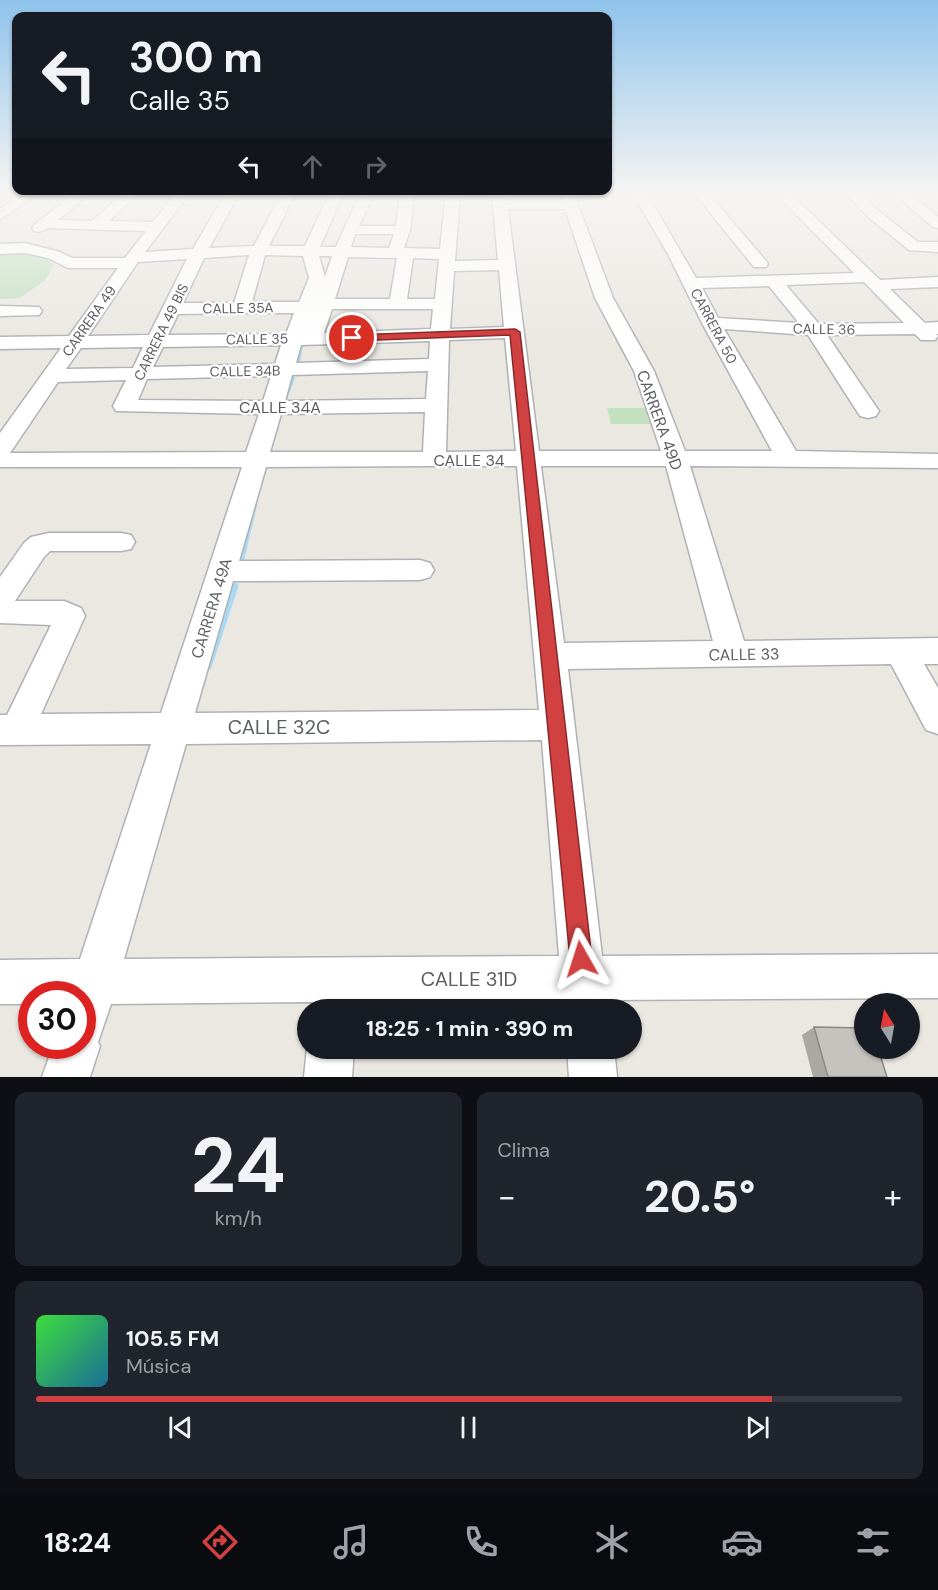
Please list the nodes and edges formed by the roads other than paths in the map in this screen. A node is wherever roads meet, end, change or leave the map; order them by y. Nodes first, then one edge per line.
1 (143, 244) edge
2 (204, 244) edge
3 (262, 244) edge
4 (313, 244) edge
5 (345, 244) edge
6 (401, 244) edge
7 (449, 244) edge
8 (505, 244) edge
9 (585, 244) edge
10 (669, 244) edge
11 (744, 244) edge
12 (835, 244) edge
13 (911, 244) edge
14 (938, 247) edge
15 (0, 249) edge
16 (259, 250) junction
17 (310, 252) junction
18 (342, 253) junction
19 (400, 253) junction
20 (198, 254) junction
21 (131, 260) junction
22 (447, 260) junction
23 (760, 264) dead end
24 (507, 265) junction
25 (873, 281) junction
26 (775, 282) junction
27 (938, 282) edge
28 (691, 283) junction
29 (398, 303) junction
30 (443, 304) junction
31 (316, 305) junction
32 (241, 308) junction
33 (171, 309) junction
34 (0, 311) edge
35 (33, 311) dead end
36 (711, 323) junction
37 (929, 329) edge
38 (814, 330) junction
39 (515, 332) junction
40 (440, 335) junction
41 (391, 336) junction
42 (303, 339) junction
43 (156, 340) junction
44 (75, 342) junction
45 (0, 343) edge
46 (938, 345) edge
47 (385, 365) junction
48 (439, 365) junction
49 (284, 370) junction
50 (140, 373) junction
51 (51, 376) junction
52 (436, 405) junction
53 (124, 406) joint
54 (273, 408) junction
55 (868, 411) dead end
56 (0, 450) edge
57 (788, 458) junction
58 (529, 459) junction
59 (676, 459) junction
60 (0, 460) edge
61 (434, 460) junction
62 (255, 461) junction
63 (938, 461) edge
64 (121, 542) dead end
65 (420, 570) dead end
66 (222, 572) junction
67 (0, 600) edge
68 (0, 611) edge
69 (938, 651) edge
70 (900, 652) junction
71 (732, 654) junction
72 (550, 656) junction
73 (938, 719) edge
74 (558, 725) junction
75 (175, 728) junction
76 (8, 729) edge
77 (938, 976) edge
78 (97, 981) junction
79 (0, 982) edge
80 (96, 984) edge
81 (584, 994) edge
82 (336, 995) edge
83 (72, 1059) edge
84 (330, 1059) edge
85 (591, 1059) edge
86 (66, 1077) edge
87 (328, 1077) edge
88 (593, 1077) edge

1 - 21 street, CARRERA 49
2 - 20 street, CARRERA 49 BIS
3 - 16 street
4 - 17 street
5 - 18 street
6 - 19 street
7 - 22 street
8 - 24 street
9 - 59 street, CARRERA 49D
10 - 28 street, CARRERA 50
11 - 23 street
12 - 25 street
13 - 14 street
15 - 21 street
16 - 17 street
16 - 20 street
16 - 32 street
17 - 18 street
17 - 31 street, CARRERA 49A
18 - 19 street
18 - 31 street
19 - 22 street
19 - 29 street
20 - 21 street
20 - 33 street, CARRERA 49 BIS
21 - 44 street, CARRERA 49
22 - 24 street
22 - 30 street
24 - 39 street
25 - 26 street
25 - 27 street
25 - 37 street
26 - 28 street
26 - 38 street
28 - 36 street, CARRERA 50
29 - 30 street, CALLE 35A
29 - 31 street, CALLE 35A
30 - 40 street
31 - 32 street, CALLE 35A
31 - 42 street, CARRERA 49A
32 - 33 street, CALLE 35A
33 - 43 street, CARRERA 49 BIS
34 - 35 street
36 - 38 street, CALLE 36
36 - 57 street, CARRERA 50
37 - 38 street, CALLE 36
37 - 46 street
38 - 55 street
39 - 40 street, CALLE 35
39 - 58 street
40 - 41 street, CALLE 35
40 - 48 street
41 - 42 street, CALLE 35
41 - 47 street
42 - 43 street, CALLE 35
42 - 49 street, CARRERA 49A
43 - 44 street, CALLE 35
43 - 50 street, CARRERA 49 BIS
44 - 45 street, CALLE 35
44 - 51 street, CARRERA 49
47 - 48 street, CALLE 34B
47 - 49 street, CALLE 34B
48 - 52 street
49 - 50 street, CALLE 34B
49 - 54 street, CARRERA 49A
50 - 51 street, CALLE 34B
50 - 53 street, CARRERA 49 BIS
51 - 56 street, CARRERA 49
52 - 54 street, CALLE 34A
52 - 61 street
53 - 54 street, CALLE 34A
54 - 62 street, CARRERA 49A
57 - 59 street, CALLE 34
57 - 63 street, CALLE 34
58 - 59 street, CALLE 34
58 - 61 street, CALLE 34
58 - 72 street
59 - 71 street, CARRERA 49D
60 - 62 street, CALLE 34
61 - 62 street, CALLE 34
62 - 66 street, CARRERA 49A
64 - 67 street
65 - 66 street
66 - 75 street, CARRERA 49A
68 - 76 street
69 - 70 street, CALLE 33
70 - 71 street, CALLE 33
70 - 73 street
71 - 72 street, CALLE 33
72 - 74 street
74 - 75 street, CALLE 32C
74 - 81 street
75 - 76 street, CALLE 32C
75 - 78 street, CARRERA 49A
77 - 81 street, CALLE 31D
78 - 79 street, CALLE 31D
78 - 80 street, CARRERA 49A
78 - 82 street, CALLE 31D
81 - 82 street, CALLE 31D
83 - 86 street
84 - 87 street
85 - 88 street

